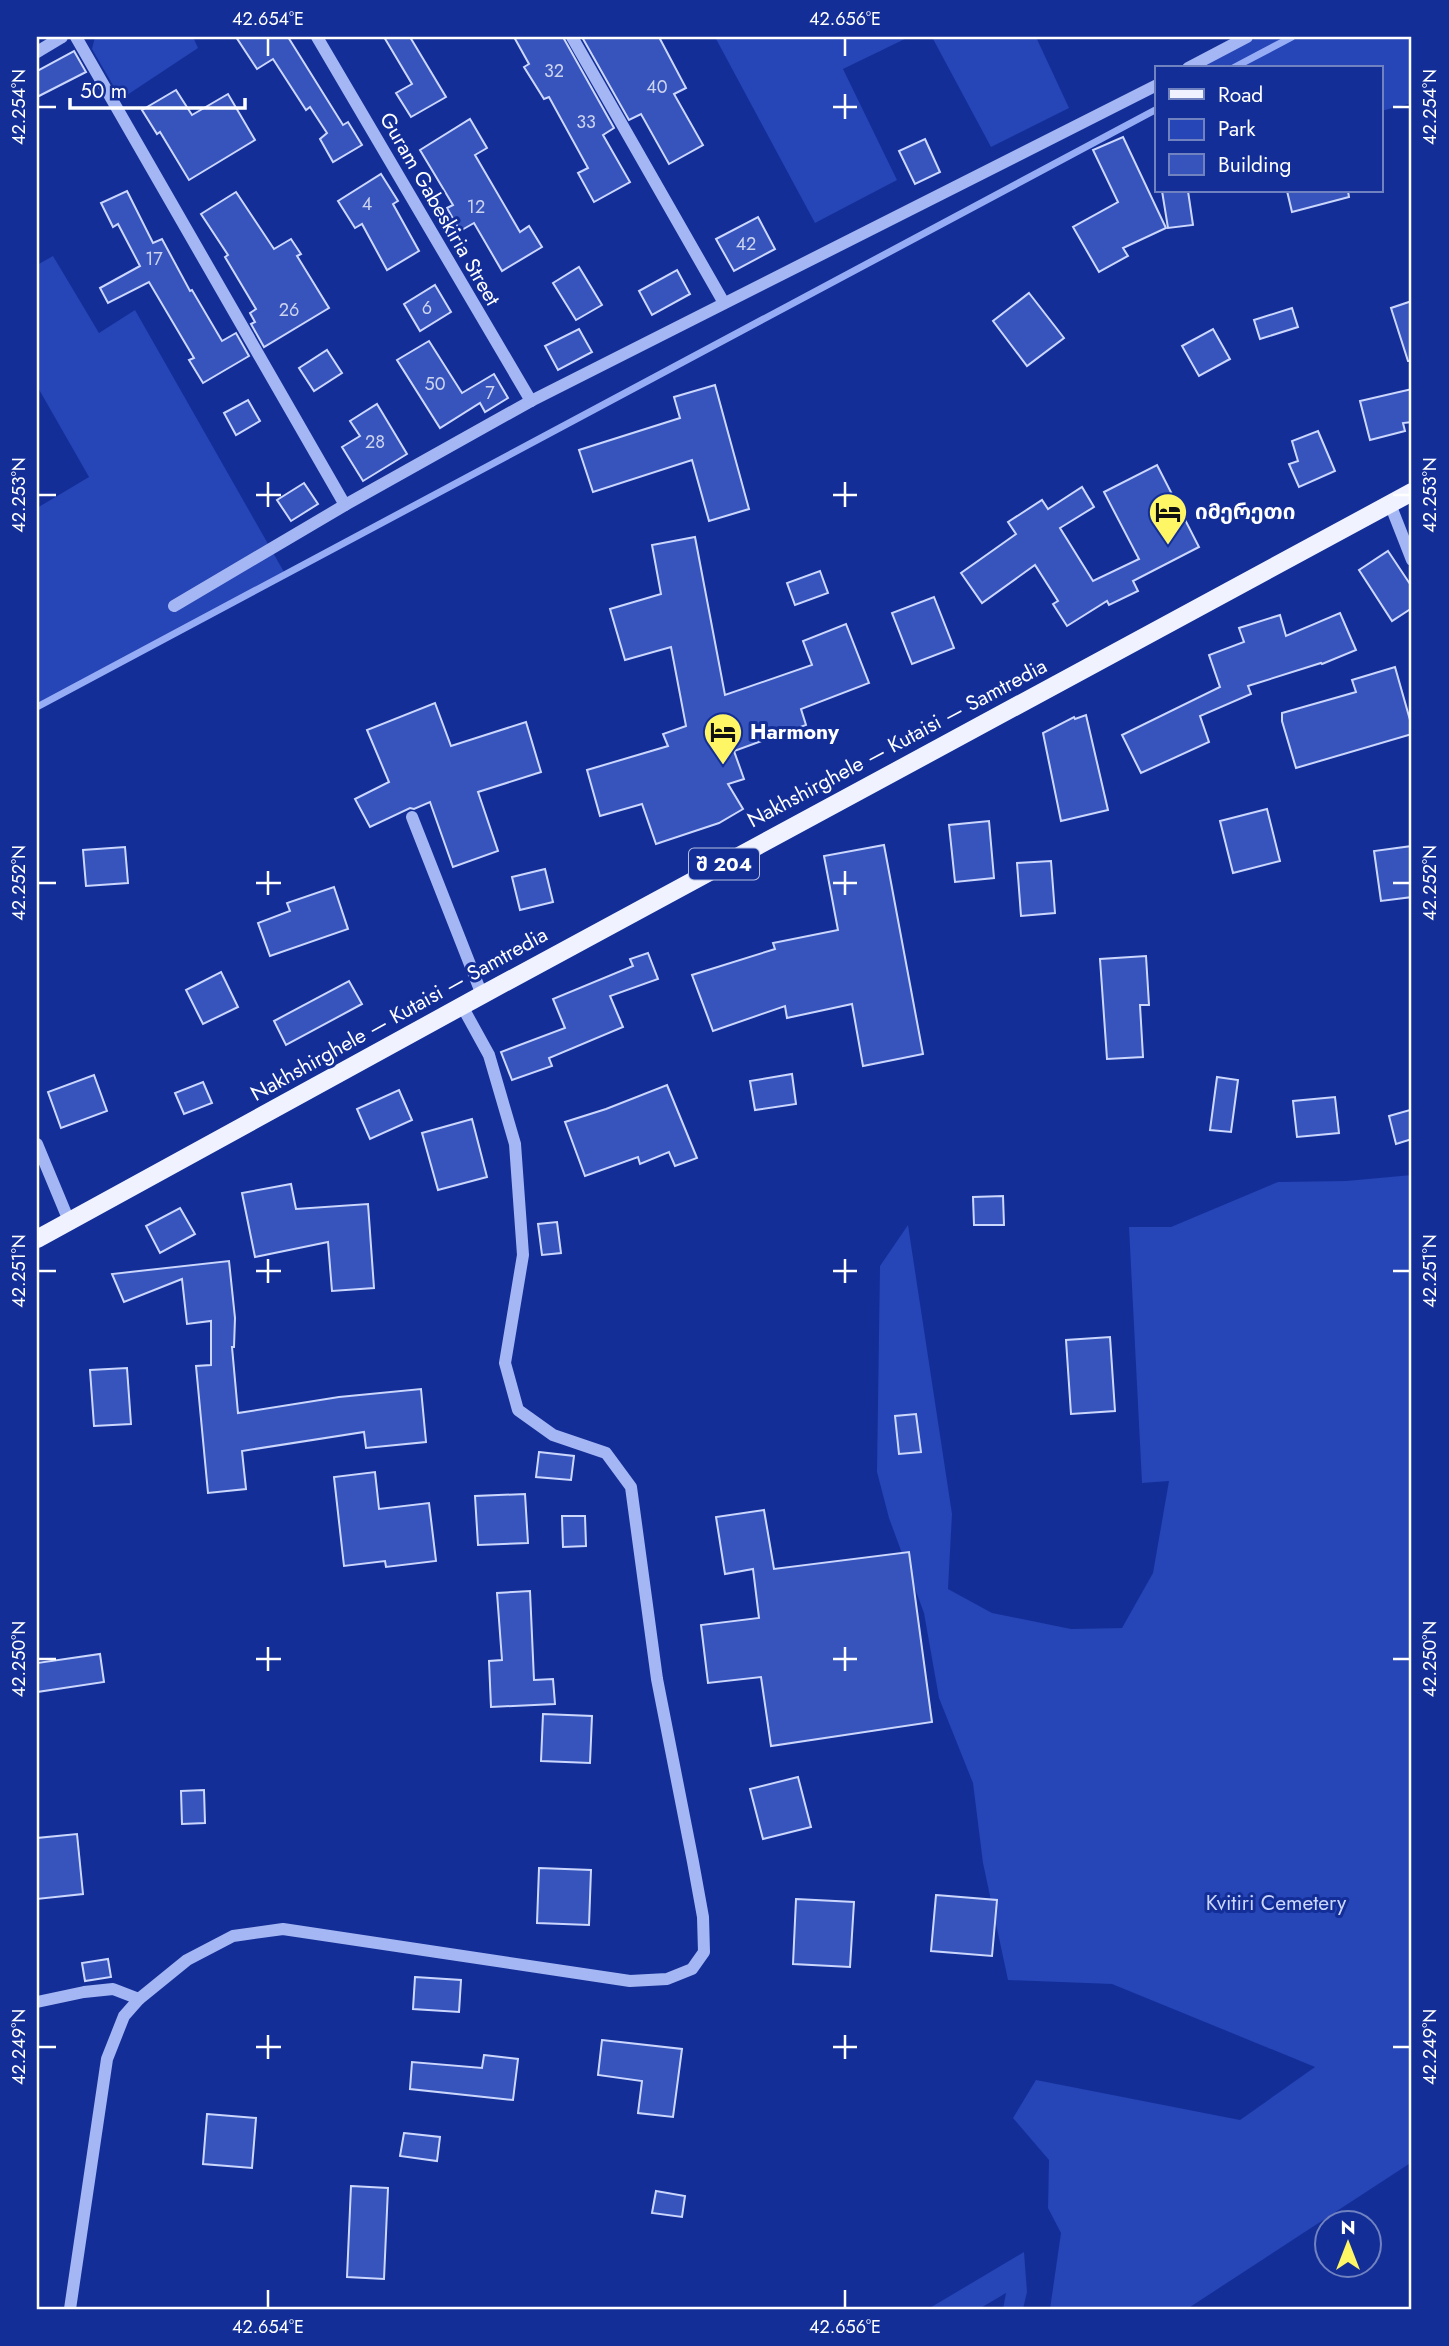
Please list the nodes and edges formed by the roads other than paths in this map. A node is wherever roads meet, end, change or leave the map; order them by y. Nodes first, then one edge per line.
1 (62, 37) edge
2 (76, 37) edge
3 (317, 37) edge
4 (572, 37) edge
5 (1247, 37) edge
6 (37, 52) edge
7 (1192, 66) edge
8 (1155, 86) edge
9 (724, 303) junction
10 (531, 401) junction
11 (1412, 492) edge
12 (1391, 504) junction
13 (345, 505) junction
14 (1412, 560) edge
15 (174, 606) dead end
16 (412, 817) dead end
17 (482, 995) junction
18 (461, 1006) junction
19 (37, 1144) edge
20 (69, 1221) junction
21 (37, 1239) edge
22 (139, 1998) junction
23 (37, 2002) edge
24 (70, 2309) edge

1 - 6 street
2 - 13 street
3 - 10 street, Guram Gabeskiria Street
4 - 9 street
5 - 7 street
8 - 9 street
9 - 10 street
10 - 13 street
11 - 12 main road, Nakhshirghele — Kutaisi — Samtredia / შ 204
12 - 14 street
12 - 17 main road, Nakhshirghele — Kutaisi — Samtredia / შ 204
13 - 15 street
16 - 17 street
17 - 18 main road, Nakhshirghele — Kutaisi — Samtredia / შ 204
18 - 20 main road, Nakhshirghele — Kutaisi — Samtredia / შ 204
18 - 22 street
19 - 20 street
20 - 21 main road, Nakhshirghele — Kutaisi — Samtredia / შ 204
22 - 23 street
22 - 24 street

